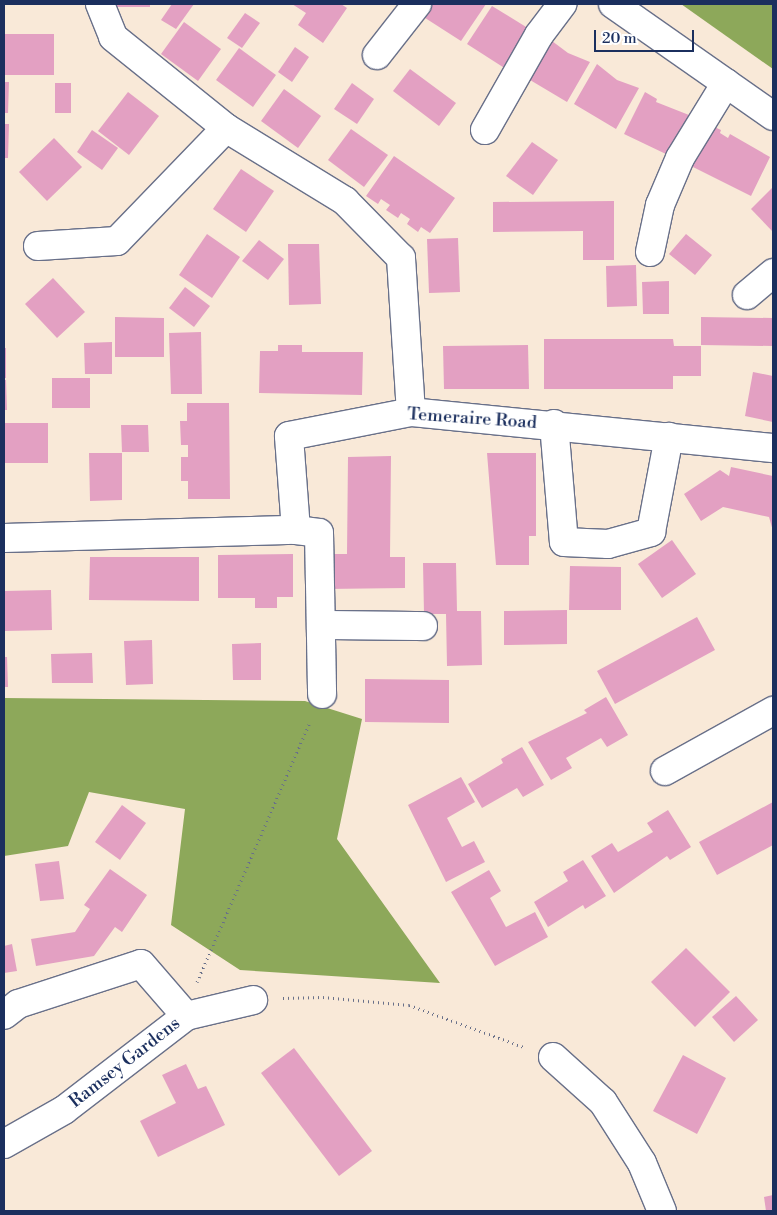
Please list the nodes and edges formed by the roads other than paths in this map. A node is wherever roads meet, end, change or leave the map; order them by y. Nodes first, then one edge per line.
1 (100, 4) edge
2 (416, 4) edge
3 (562, 4) edge
4 (614, 4) edge
5 (377, 55) dead end
6 (726, 83) junction
7 (773, 116) edge
8 (226, 128) junction
9 (485, 130) dead end
10 (38, 246) dead end
11 (650, 252) dead end
12 (773, 273) edge
13 (747, 295) dead end
14 (411, 412) junction
15 (554, 424) junction
16 (669, 437) junction
17 (773, 448) edge
18 (296, 530) junction
19 (4, 538) edge
20 (321, 625) junction
21 (423, 626) dead end
22 (322, 694) road end
23 (773, 711) edge
24 (665, 772) dead end
25 (253, 1000) road end
26 (4, 1015) edge
27 (186, 1016) junction
28 (553, 1057) road end
29 (4, 1144) edge
30 (662, 1211) edge

1 - 8 street
2 - 5 street
3 - 9 street
4 - 6 street
6 - 7 street
6 - 11 street
8 - 10 street
8 - 14 street
12 - 13 street
14 - 15 street, Temeraire Road
14 - 18 street, Temeraire Road
15 - 16 street, Temeraire Road
15 - 16 street
16 - 17 street, Temeraire Road
18 - 19 street
18 - 20 street
20 - 21 street
20 - 22 street
23 - 24 street
25 - 27 street, Ramsey Gardens
26 - 27 street
27 - 29 street, Ramsey Gardens
28 - 30 street

